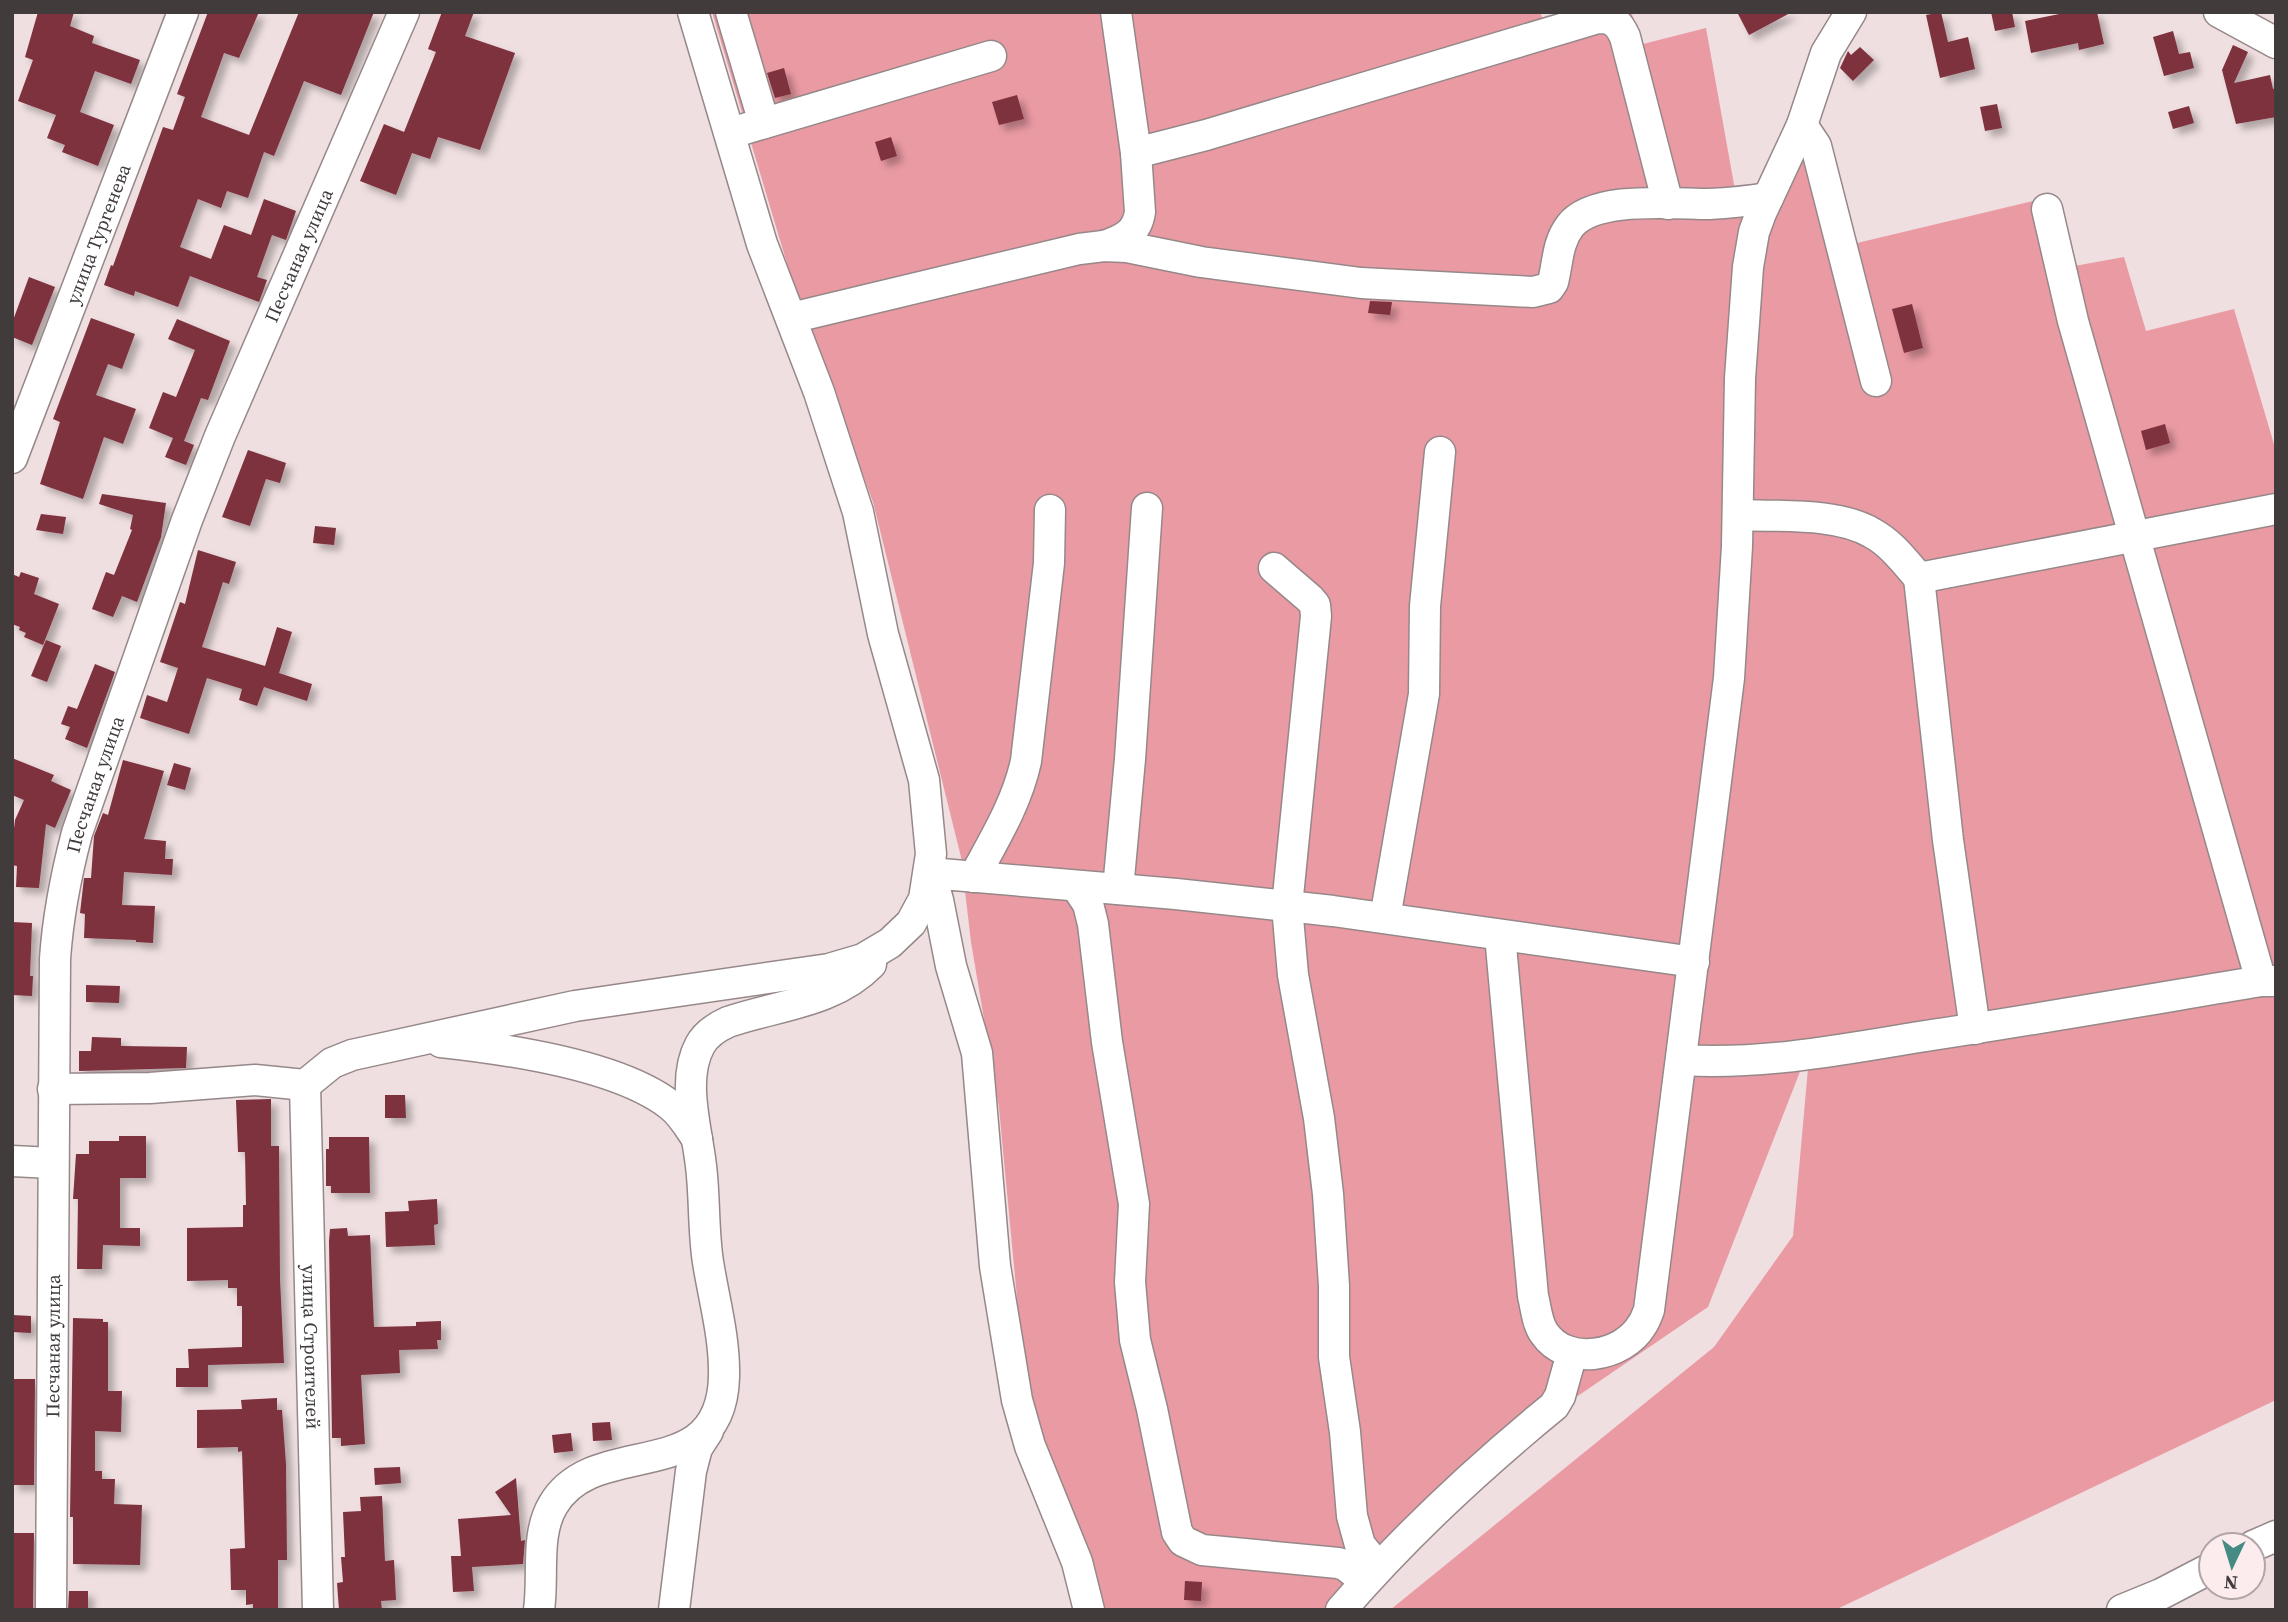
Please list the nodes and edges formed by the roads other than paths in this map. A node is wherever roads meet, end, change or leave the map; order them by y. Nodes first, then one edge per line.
1 (183, 12) edge
2 (404, 12) edge
3 (693, 12) edge
4 (731, 12) edge
5 (1116, 12) edge
6 (1851, 12) edge
7 (2219, 12) edge
8 (2276, 43) edge
9 (991, 56) dead end
10 (764, 123) junction
11 (1802, 125) junction
12 (731, 133) junction
13 (1136, 153) junction
14 (1768, 198) junction
15 (1668, 204) junction
16 (2047, 209) dead end
17 (1104, 246) junction
18 (791, 318) junction
19 (1875, 381) dead end
20 (1440, 452) dead end
21 (12, 458) edge
22 (1147, 508) dead end
23 (2276, 509) edge
24 (1050, 510) dead end
25 (1739, 515) junction
26 (2134, 537) junction
27 (1274, 568) dead end
28 (1919, 578) junction
29 (930, 873) junction
30 (974, 877) junction
31 (1076, 886) junction
32 (1118, 889) junction
33 (1287, 906) junction
34 (1385, 918) junction
35 (1500, 935) junction
36 (890, 943) junction
37 (1694, 962) junction
38 (2268, 981) edge
39 (1975, 1029) junction
40 (423, 1040) junction
41 (1682, 1060) junction
42 (305, 1085) junction
43 (53, 1089) junction
44 (697, 1139) junction
45 (12, 1161) edge
46 (52, 1163) junction
47 (1573, 1353) junction
48 (708, 1431) junction
49 (1363, 1566) junction
50 (2197, 1575) edge
51 (51, 1610) edge
52 (318, 1610) edge
53 (539, 1610) edge
54 (674, 1610) edge
55 (1089, 1610) edge
56 (1341, 1610) edge
57 (2122, 1610) edge

1 - 21 street, улица Тургенева
2 - 43 street, Песчаная улица
3 - 12 street
4 - 10 street
5 - 13 street
6 - 11 street
7 - 8 street
9 - 10 street
10 - 12 street
11 - 14 street
11 - 19 street
12 - 18 street
13 - 15 street
13 - 17 street
14 - 15 street
14 - 25 street
15 - 17 street
16 - 26 street
17 - 18 street
18 - 29 street
20 - 34 street
22 - 32 street
23 - 26 street
24 - 30 street
25 - 28 street
25 - 37 street
26 - 28 street
26 - 38 street
27 - 33 street
28 - 39 street
29 - 30 street
29 - 36 street
29 - 55 street
30 - 31 street
31 - 32 street
31 - 49 street
32 - 33 street
33 - 34 street
33 - 49 street
34 - 35 street
35 - 37 street
35 - 47 street
36 - 40 street
36 - 44 street
37 - 41 street
38 - 39 street
39 - 41 street
40 - 42 street
40 - 44 street
41 - 47 street
42 - 43 street
42 - 52 street, улица Строителей
43 - 46 street, Песчаная улица
44 - 48 street
45 - 46 street
46 - 51 street, Песчаная улица
47 - 49 street
48 - 53 street
48 - 54 street
49 - 56 street
50 - 57 street

